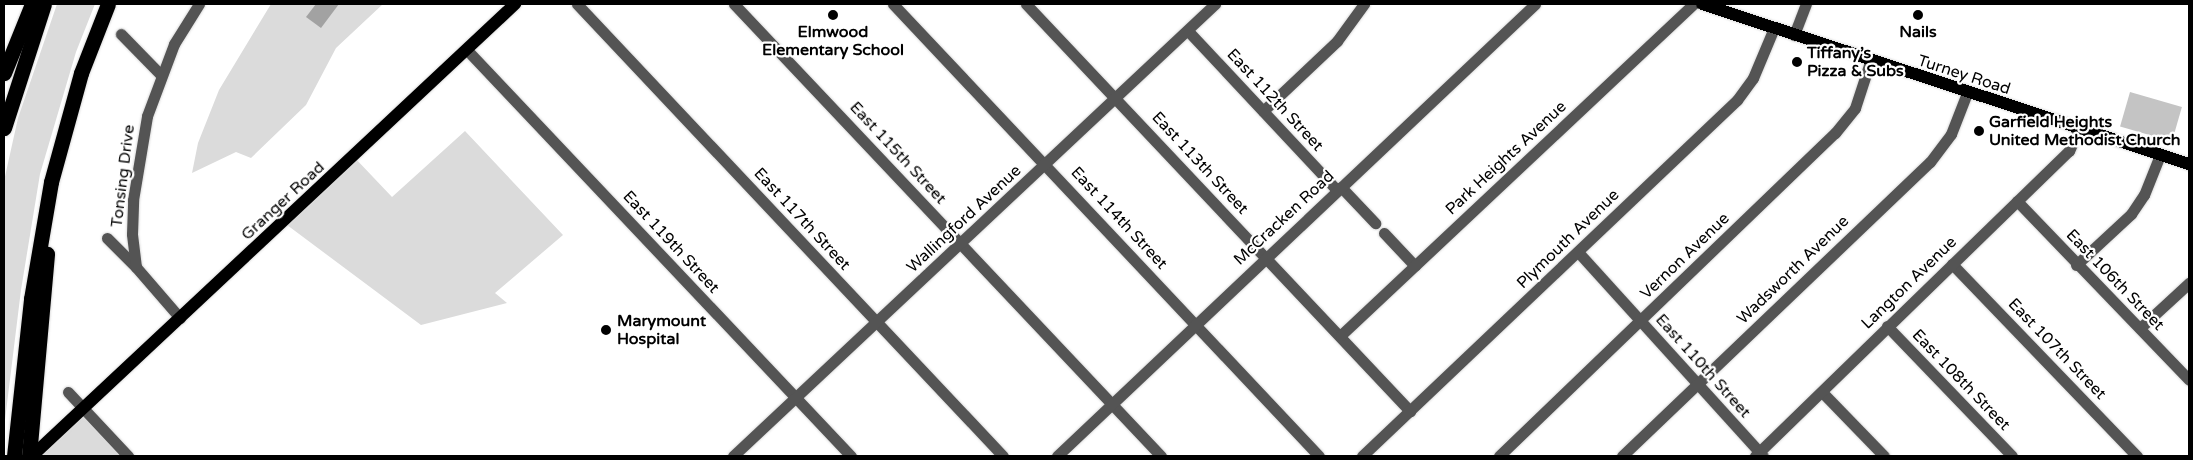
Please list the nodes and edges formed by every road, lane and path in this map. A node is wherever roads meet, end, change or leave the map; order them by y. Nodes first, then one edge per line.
1 (32, 4) edge
2 (44, 4) edge
3 (108, 4) edge
4 (198, 4) edge
5 (515, 4) edge
6 (578, 4) edge
7 (734, 4) edge
8 (893, 4) edge
9 (1027, 4) edge
10 (1214, 4) edge
11 (1364, 4) edge
12 (1535, 4) edge
13 (1694, 4) edge
14 (1702, 4) edge
15 (1806, 4) edge
16 (1774, 28) junction
17 (1189, 32) junction
18 (121, 34) dead end
19 (1794, 35) junction
20 (467, 50) junction
21 (1870, 62) junction
22 (4, 74) edge
23 (161, 75) junction
24 (1967, 94) junction
25 (1117, 99) junction
26 (1263, 111) junction
27 (4, 128) edge
28 (2078, 130) junction
29 (2160, 155) junction
30 (2189, 164) edge
31 (1046, 165) junction
32 (51, 182) junction
33 (1339, 189) junction
34 (2017, 201) junction
35 (1375, 224) dead end
36 (1384, 233) dead end
37 (107, 238) dead end
38 (962, 244) junction
39 (1578, 252) junction
40 (1266, 256) junction
41 (1952, 264) junction
42 (2076, 265) junction
43 (1415, 266) junction
44 (136, 268) junction
45 (2189, 283) edge
46 (180, 318) junction
47 (876, 322) junction
48 (1641, 322) junction
49 (1196, 324) junction
50 (1887, 326) junction
51 (2140, 328) junction
52 (1341, 335) junction
53 (2189, 380) edge
54 (1696, 386) junction
55 (68, 392) dead end
56 (1822, 392) junction
57 (795, 398) junction
58 (1112, 403) junction
59 (84, 410) junction
60 (1410, 411) junction
61 (72, 421) junction
62 (1759, 455) edge
63 (14, 456) edge
64 (30, 456) edge
65 (40, 456) edge
66 (128, 456) edge
67 (733, 456) edge
68 (851, 456) edge
69 (1003, 456) edge
70 (1057, 456) edge
71 (1161, 456) edge
72 (1320, 456) edge
73 (1362, 456) edge
74 (1499, 456) edge
75 (1622, 456) edge
76 (1884, 456) edge
77 (2012, 456) edge
78 (2137, 456) edge

1 - 22 highway
2 - 27 highway
3 - 32 highway
4 - 23 street, Tonsing Drive
5 - 20 main road, Granger Road
6 - 47 street, East 117th Street
7 - 38 street, East 115th Street
8 - 31 street, East 114th Street
9 - 25 street, East 113th Street
10 - 17 street, Wallingford Avenue
11 - 26 street
12 - 33 street, McCracken Road
13 - 43 street, Park Heights Avenue
14 - 16 main road, Turney Road
15 - 19 street
16 - 19 main road, Turney Road
16 - 39 street, Plymouth Avenue
17 - 25 street, Wallingford Avenue
17 - 26 street, East 112th Street
18 - 23 street
19 - 21 main road, Turney Road
20 - 46 main road, Granger Road
20 - 57 street, East 119th Street
21 - 24 main road, Turney Road
21 - 48 street, Vernon Avenue
23 - 44 street, Tonsing Drive
24 - 28 main road, Turney Road
24 - 54 street, Wadsworth Avenue
25 - 31 street, Wallingford Avenue
25 - 40 street, East 113th Street
26 - 33 street, East 112th Street
28 - 29 main road, Turney Road
28 - 34 street, Langton Avenue
29 - 30 main road, Turney Road
29 - 42 street
31 - 38 street, Wallingford Avenue
31 - 49 street, East 114th Street
32 - 63 highway
32 - 64 highway
33 - 35 street, East 112th Street
33 - 40 street, McCracken Road
34 - 41 street, Langton Avenue
34 - 42 street, East 106th Street
36 - 43 street
37 - 44 street
38 - 47 street, Wallingford Avenue
38 - 58 street, East 115th Street
39 - 48 street, East 110th Street
39 - 60 street, Plymouth Avenue
40 - 49 street, McCracken Road
40 - 52 street, East 113th Street
41 - 50 street, Langton Avenue
41 - 78 street, East 107th Street
42 - 51 street, East 106th Street
43 - 52 street, Park Heights Avenue
44 - 46 street
45 - 51 street
46 - 59 main road, Granger Road
47 - 57 street, Wallingford Avenue
47 - 69 street, East 117th Street
48 - 54 street, East 110th Street
48 - 74 street, Vernon Avenue
49 - 58 street, McCracken Road
49 - 72 street, East 114th Street
50 - 56 street, Langton Avenue
50 - 77 street, East 108th Street
51 - 53 street, East 106th Street
52 - 60 street, East 113th Street
54 - 62 street, East 110th Street
54 - 75 street, Wadsworth Avenue
55 - 59 street
56 - 62 street, Langton Avenue
56 - 76 street
57 - 67 street, Wallingford Avenue
57 - 68 street, East 119th Street
58 - 70 street, McCracken Road
58 - 71 street, East 115th Street
59 - 61 main road, Granger Road
59 - 66 street
60 - 73 street, Plymouth Avenue
61 - 64 main road, Granger Road
61 - 65 main road, Granger Road

